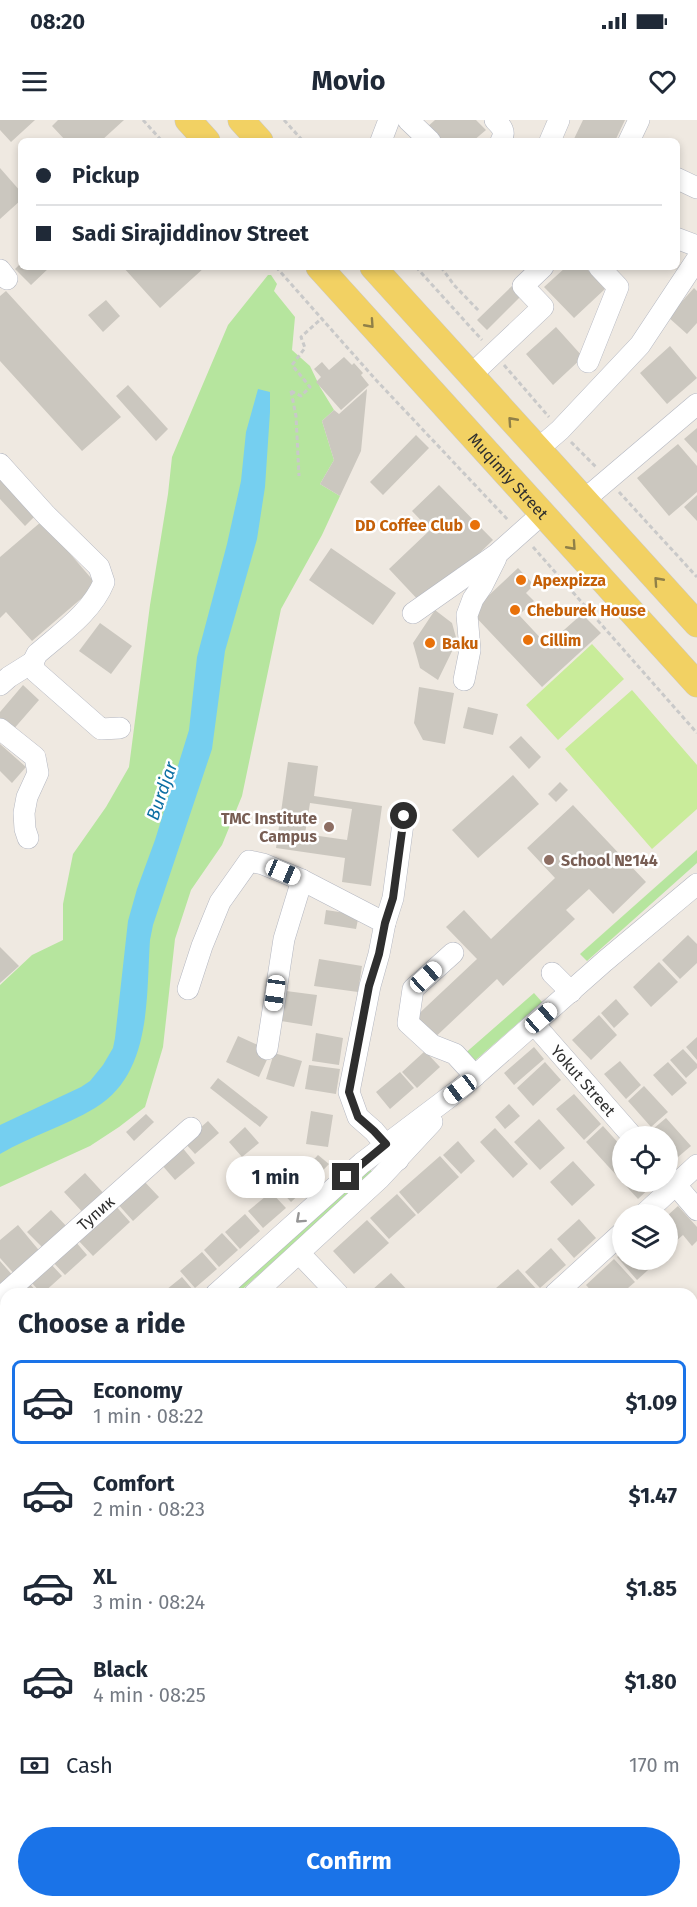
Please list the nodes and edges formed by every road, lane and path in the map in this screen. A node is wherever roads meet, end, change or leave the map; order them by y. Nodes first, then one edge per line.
1 (143, 120) edge
2 (188, 120) edge
3 (241, 120) edge
4 (284, 120) edge
5 (389, 120) edge
6 (408, 120) edge
7 (495, 120) edge
8 (559, 120) edge
9 (639, 120) edge
10 (159, 138) edge
11 (204, 138) edge
12 (257, 138) edge
13 (300, 138) edge
14 (382, 138) edge
15 (427, 138) edge
16 (502, 138) edge
17 (551, 138) edge
18 (630, 138) edge
19 (680, 180) edge
20 (697, 188) edge
21 (680, 240) edge
22 (697, 246) edge
23 (697, 260) edge
24 (279, 270) edge
25 (376, 270) edge
26 (419, 270) edge
27 (443, 270) edge
28 (540, 270) edge
29 (602, 270) edge
30 (325, 274) edge
31 (479, 311) dead end
32 (322, 318) junction
33 (494, 354) junction
34 (588, 362) dead end
35 (471, 375) junction
36 (697, 404) edge
37 (560, 430) junction
38 (538, 449) junction
39 (0, 464) edge
40 (299, 476) dead end
41 (608, 480) junction
42 (584, 500) junction
43 (542, 514) junction
44 (520, 532) junction
45 (624, 544) junction
46 (497, 554) junction
47 (595, 572) junction
48 (697, 577) edge
49 (413, 613) dead end
50 (697, 624) edge
51 (33, 662) junction
52 (464, 680) dead end
53 (697, 684) edge
54 (0, 685) edge
55 (120, 728) dead end
56 (0, 729) edge
57 (697, 733) edge
58 (404, 816) dead end
59 (28, 838) dead end
60 (302, 880) junction
61 (697, 884) edge
62 (385, 923) junction
63 (453, 953) dead end
64 (552, 973) dead end
65 (188, 989) dead end
66 (571, 992) junction
67 (534, 1024) junction
68 (267, 1048) dead end
69 (467, 1083) junction
70 (623, 1126) edge
71 (191, 1128) dead end
72 (392, 1152) junction
73 (697, 1165) edge
74 (678, 1177) edge
75 (678, 1188) edge
76 (663, 1192) edge
77 (652, 1204) edge
78 (697, 1210) edge
79 (612, 1242) edge
80 (299, 1253) junction
81 (11, 1288) edge
82 (223, 1288) edge
83 (261, 1288) edge
84 (332, 1288) edge
85 (562, 1288) edge

1 - 10 path
2 - 11 main road
3 - 12 main road
4 - 13 path
5 - 14 street
6 - 15 street
7 - 16 street
8 - 17 street
9 - 18 street
19 - 20 street
21 - 22 street
23 - 37 street
24 - 32 path
25 - 35 main road
26 - 33 path
27 - 31 path
28 - 33 street
29 - 34 street
30 -> 43 main road, Muqimiy Street
32 - 40 path
32 - 44 path
33 - 35 street
33 - 37 path
38 -> 35 main road
36 - 41 street
37 - 38 street
37 - 41 path
38 - 42 main road
39 - 51 street
41 - 42 street
41 - 48 path
42 - 45 main road
43 - 44 street
43 -> 47 main road, Muqimiy Street
44 - 46 street
44 - 57 path
45 - 47 main road
50 -> 45 main road
46 - 49 street
46 - 52 street
47 - 53 main road, Muqimiy Street
51 - 54 street
51 - 55 street
56 - 59 street
58 - 62 street
60 - 62 street
60 - 65 street
60 - 68 street
61 - 66 street
62 - 72 street
63 - 69 street
64 - 66 street
66 - 67 street
67 - 69 street
67 - 70 street, Yokut Street
69 - 72 street
71 - 81 street, Тупик
72 - 80 street
72 -> 82 street
73 - 74 street
75 - 78 street
76 - 77 street
79 - 85 street
80 - 83 street
80 - 84 street

